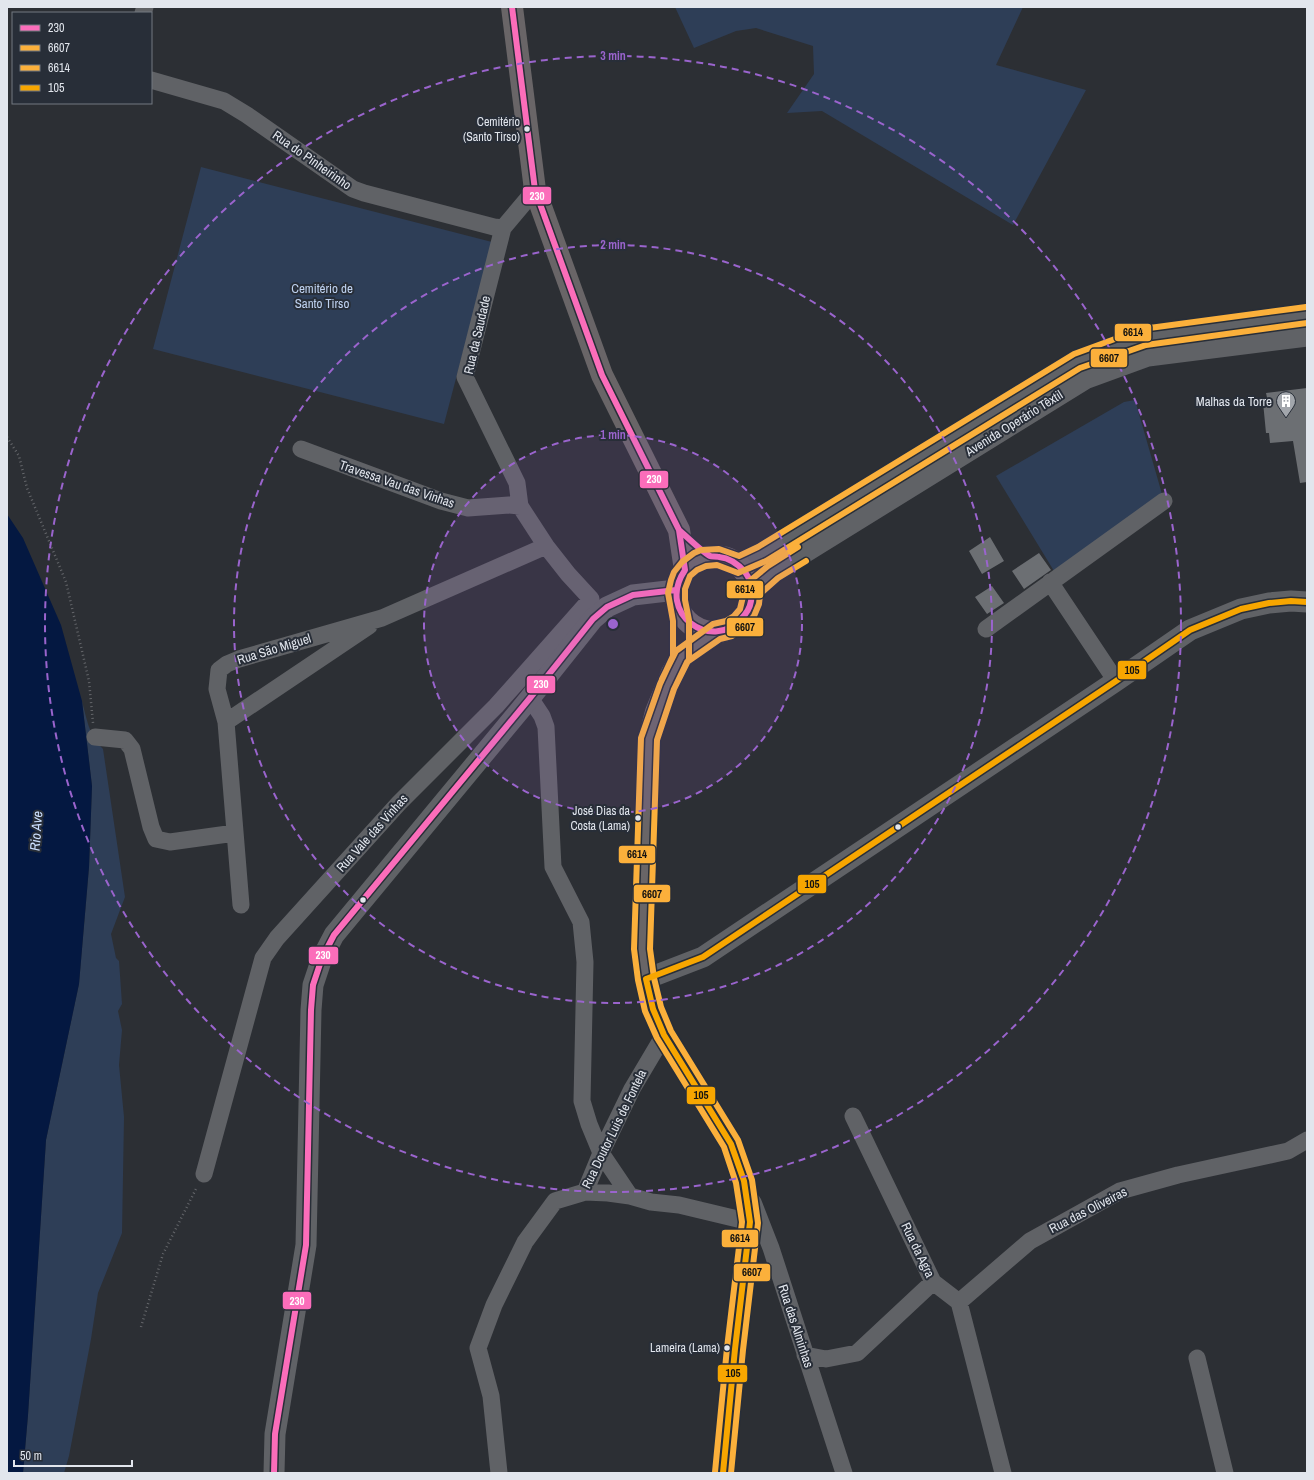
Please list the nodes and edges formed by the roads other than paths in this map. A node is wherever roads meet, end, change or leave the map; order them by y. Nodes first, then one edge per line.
1 (512, 7) edge
2 (152, 80) edge
3 (535, 190) junction
4 (503, 228) junction
5 (1307, 315) edge
6 (1307, 336) edge
7 (301, 449) dead end
8 (1164, 501) dead end
9 (520, 506) junction
10 (679, 530) junction
11 (546, 546) junction
12 (710, 556) junction
13 (738, 565) junction
14 (685, 570) junction
15 (1050, 582) junction
16 (676, 590) junction
17 (752, 590) junction
18 (1307, 602) edge
19 (680, 612) junction
20 (382, 618) junction
21 (986, 629) dead end
22 (717, 631) junction
23 (681, 658) junction
24 (1116, 681) junction
25 (530, 698) junction
26 (226, 722) junction
27 (95, 737) road end
28 (235, 833) junction
29 (241, 904) dead end
30 (646, 979) junction
31 (664, 1034) junction
32 (853, 1116) dead end
33 (1307, 1140) edge
34 (601, 1153) junction
35 (204, 1174) road end
36 (744, 1181) junction
37 (585, 1192) junction
38 (630, 1196) junction
39 (750, 1222) junction
40 (933, 1282) junction
41 (958, 1302) junction
42 (805, 1355) junction
43 (1197, 1358) dead end
44 (274, 1473) edge
45 (499, 1473) edge
46 (722, 1473) edge
47 (844, 1473) edge
48 (1003, 1473) edge
49 (1225, 1473) edge

1 - 3 main road
2 - 4 street, Rua do Pinheirinho
3 - 4 street, Rua da Saudade
3 - 10 main road
4 - 9 street, Rua da Saudade
5 - 13 street, Avenida Operário Têxtil
6 - 17 street, Avenida Operário Têxtil
7 - 9 street, Travessa Vau das Vinhas
8 - 15 street
9 - 11 street, Rua da Saudade
10 - 12 main road
10 - 14 main road
11 - 20 street, Rua São Miguel
11 - 35 street, Rua Vale das Vinhas
12 - 13 main road
12 - 14 main road
13 - 17 main road
14 - 16 main road
15 - 21 street
15 - 24 street
16 - 19 main road
16 - 25 street
17 - 22 main road
18 - 24 street
19 - 22 main road
19 - 23 main road
20 - 26 street, Rua São Miguel
20 - 26 street, Rua São Miguel
22 - 23 main road
23 - 30 main road
24 - 30 street
25 - 34 street
25 - 44 street
26 - 28 street, Rua São Miguel
27 - 28 street
28 - 29 street, Rua São Miguel
30 - 31 main road
31 - 34 street, Rua Doutor Luis de Fontela
31 - 36 main road
32 - 40 street, Rua da Agra
33 - 41 street, Rua das Oliveiras
34 - 37 street, Rua Doutor Luis de Fontela
34 - 38 street
36 - 39 main road
36 - 42 street, Rua das Alminhas
37 - 38 street
37 - 45 street, Rua Doutor Luis de Fontela
38 - 39 street
39 - 46 main road
40 - 41 street, Rua da Agra
40 - 42 street
41 - 48 street
42 - 47 street, Rua das Alminhas
43 - 49 street

